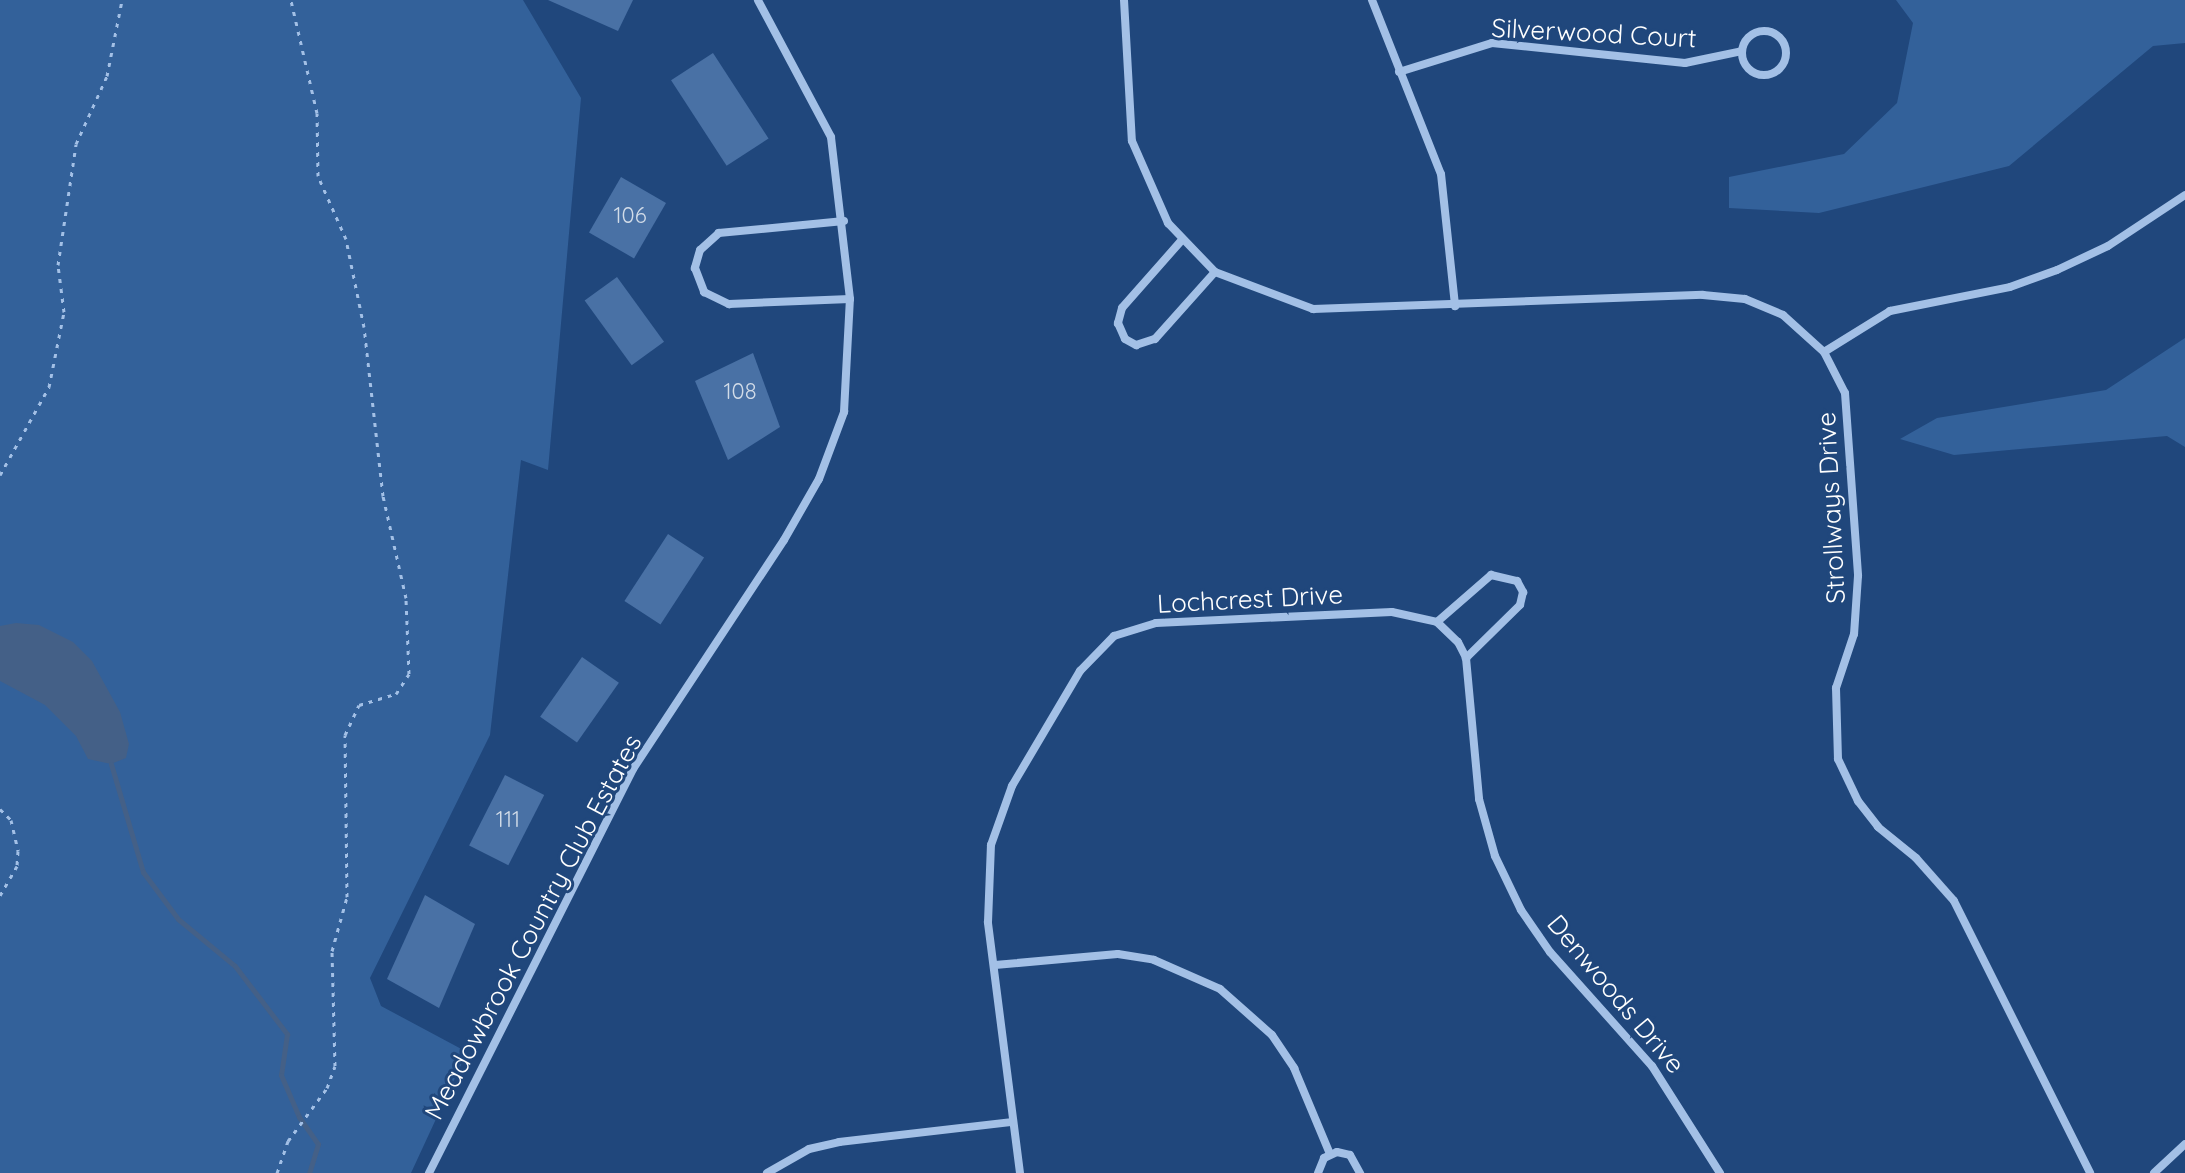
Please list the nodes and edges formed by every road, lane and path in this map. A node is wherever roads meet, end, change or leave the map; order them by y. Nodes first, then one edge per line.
1 (122, 0) edge
2 (291, 0) edge
3 (758, 0) edge
4 (1124, 0) edge
5 (1372, 0) edge
6 (1742, 51) junction
7 (1399, 72) junction
8 (2185, 195) edge
9 (844, 221) junction
10 (1181, 241) junction
11 (1215, 272) junction
12 (850, 299) junction
13 (1455, 306) junction
14 (1824, 352) junction
15 (0, 475) edge
16 (1437, 622) junction
17 (1466, 658) junction
18 (0, 809) edge
19 (0, 895) edge
20 (995, 965) junction
21 (1013, 1122) junction
22 (2185, 1144) edge
23 (1330, 1154) junction
24 (277, 1173) edge
25 (429, 1173) edge
26 (767, 1173) edge
27 (1020, 1173) edge
28 (1318, 1173) edge
29 (1360, 1173) edge
30 (1720, 1173) edge
31 (2090, 1173) edge
32 (2154, 1173) edge

1 - 15 path
2 - 24 path
3 - 9 street, Meadowbrook Country Club Estates
4 - 10 street
5 - 7 street
6 - 6 street, Silverwood Court
6 - 7 street, Silverwood Court
7 - 13 street
8 - 14 street
9 - 12 street, Meadowbrook Country Club Estates
9 - 12 street
10 - 11 street
10 - 11 street
11 - 13 street, Strollways Drive
12 - 25 street, Meadowbrook Country Club Estates
13 - 14 street, Strollways Drive
14 - 31 street, Strollways Drive
16 - 17 street
16 - 17 street
16 - 20 street, Lochcrest Drive
17 - 30 street, Denwoods Drive
18 - 19 path
20 - 21 street, Lochcrest Drive
20 - 23 street
21 - 26 street
21 - 27 street, Lochcrest Drive
22 - 32 street
23 - 28 street
23 - 29 street

